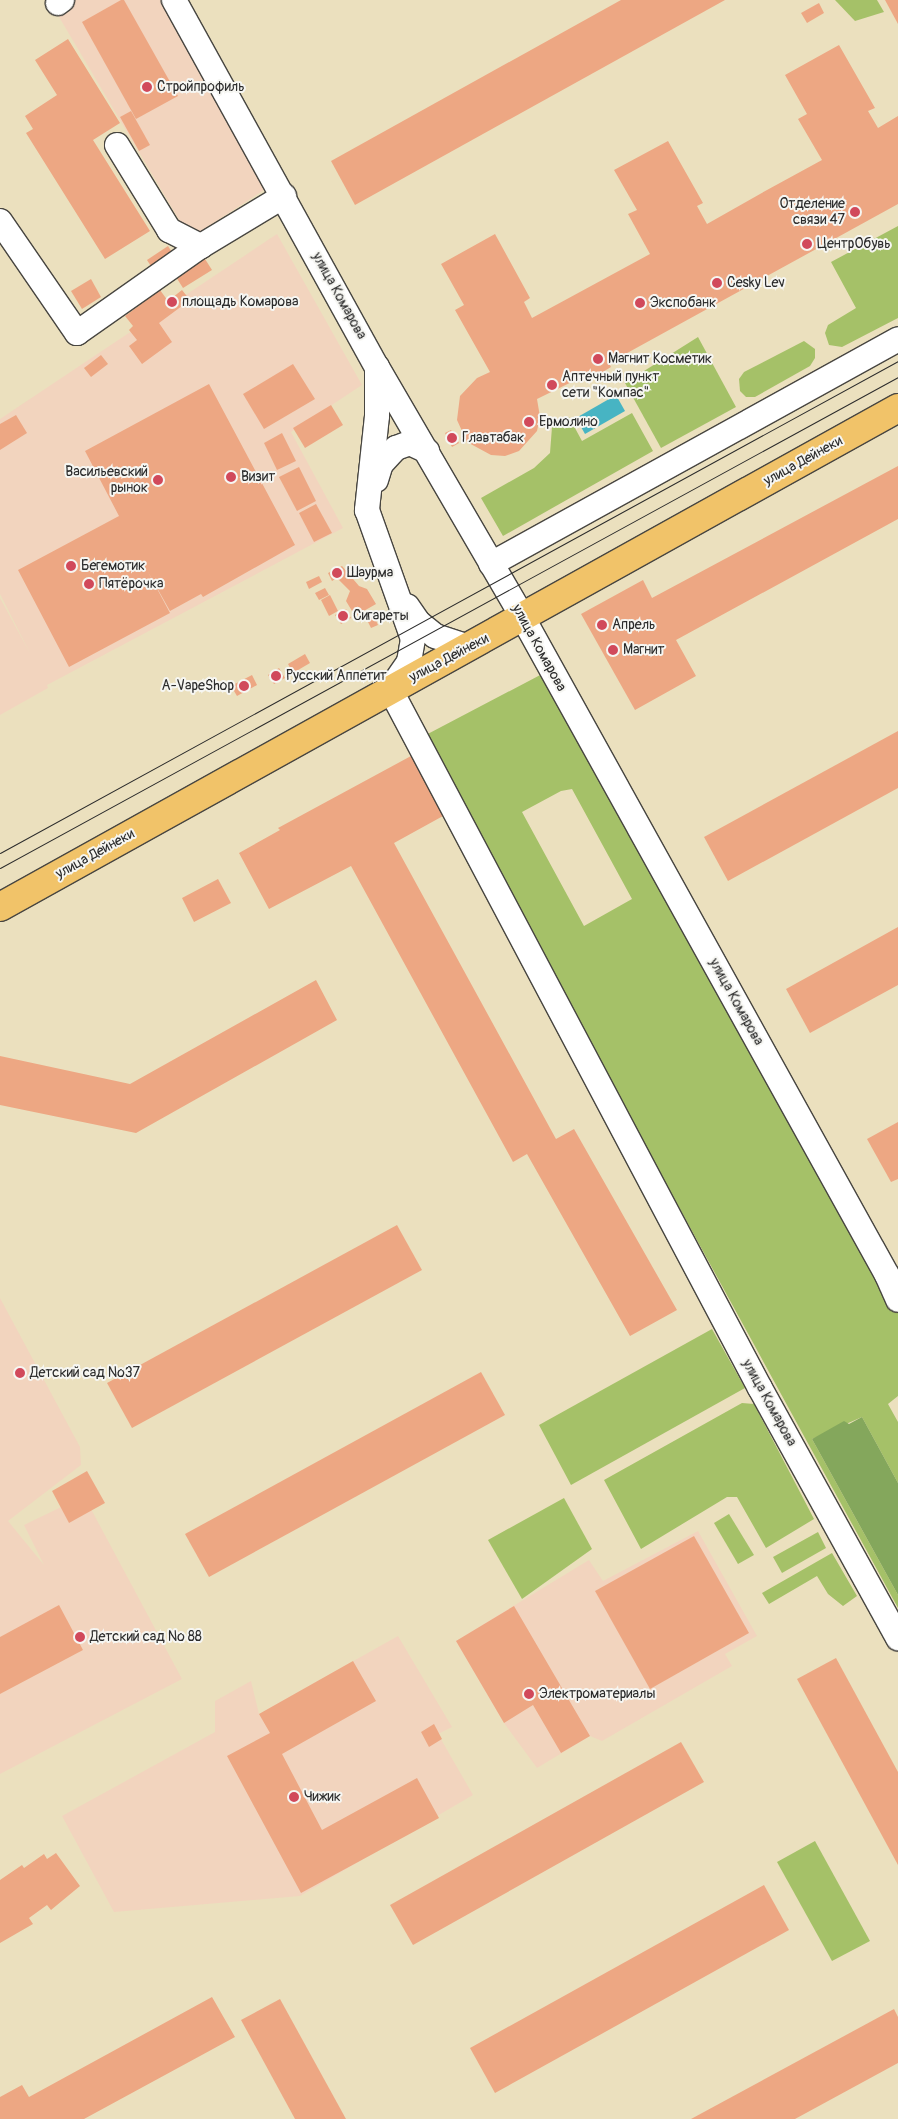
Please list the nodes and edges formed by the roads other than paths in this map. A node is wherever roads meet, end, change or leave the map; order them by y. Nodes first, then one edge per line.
1 (174, 0) edge
2 (117, 145) dead end
3 (284, 196) junction
4 (0, 221) edge
5 (201, 246) junction
6 (898, 339) edge
7 (377, 367) junction
8 (898, 408) edge
9 (427, 451) junction
10 (371, 524) junction
11 (491, 564) junction
12 (389, 574) junction
13 (523, 618) junction
14 (468, 647) junction
15 (390, 689) junction
16 (0, 908) edge
17 (898, 1300) edge
18 (898, 1638) edge

1 - 3 street, улица Комарова
2 - 5 street
3 - 5 street
3 - 7 street, улица Комарова
4 - 5 street
6 - 11 street
7 - 9 street, улица Комарова
7 - 10 street
8 - 13 main road, улица Дейнеки
9 - 10 street
9 - 11 street, улица Комарова
10 - 12 street
11 - 13 street, улица Комарова
12 - 14 street
12 - 15 street
13 - 14 main road, улица Дейнеки
13 - 17 street, улица Комарова
14 - 15 main road, улица Дейнеки
15 - 16 main road, улица Дейнеки
15 - 18 street, улица Комарова

